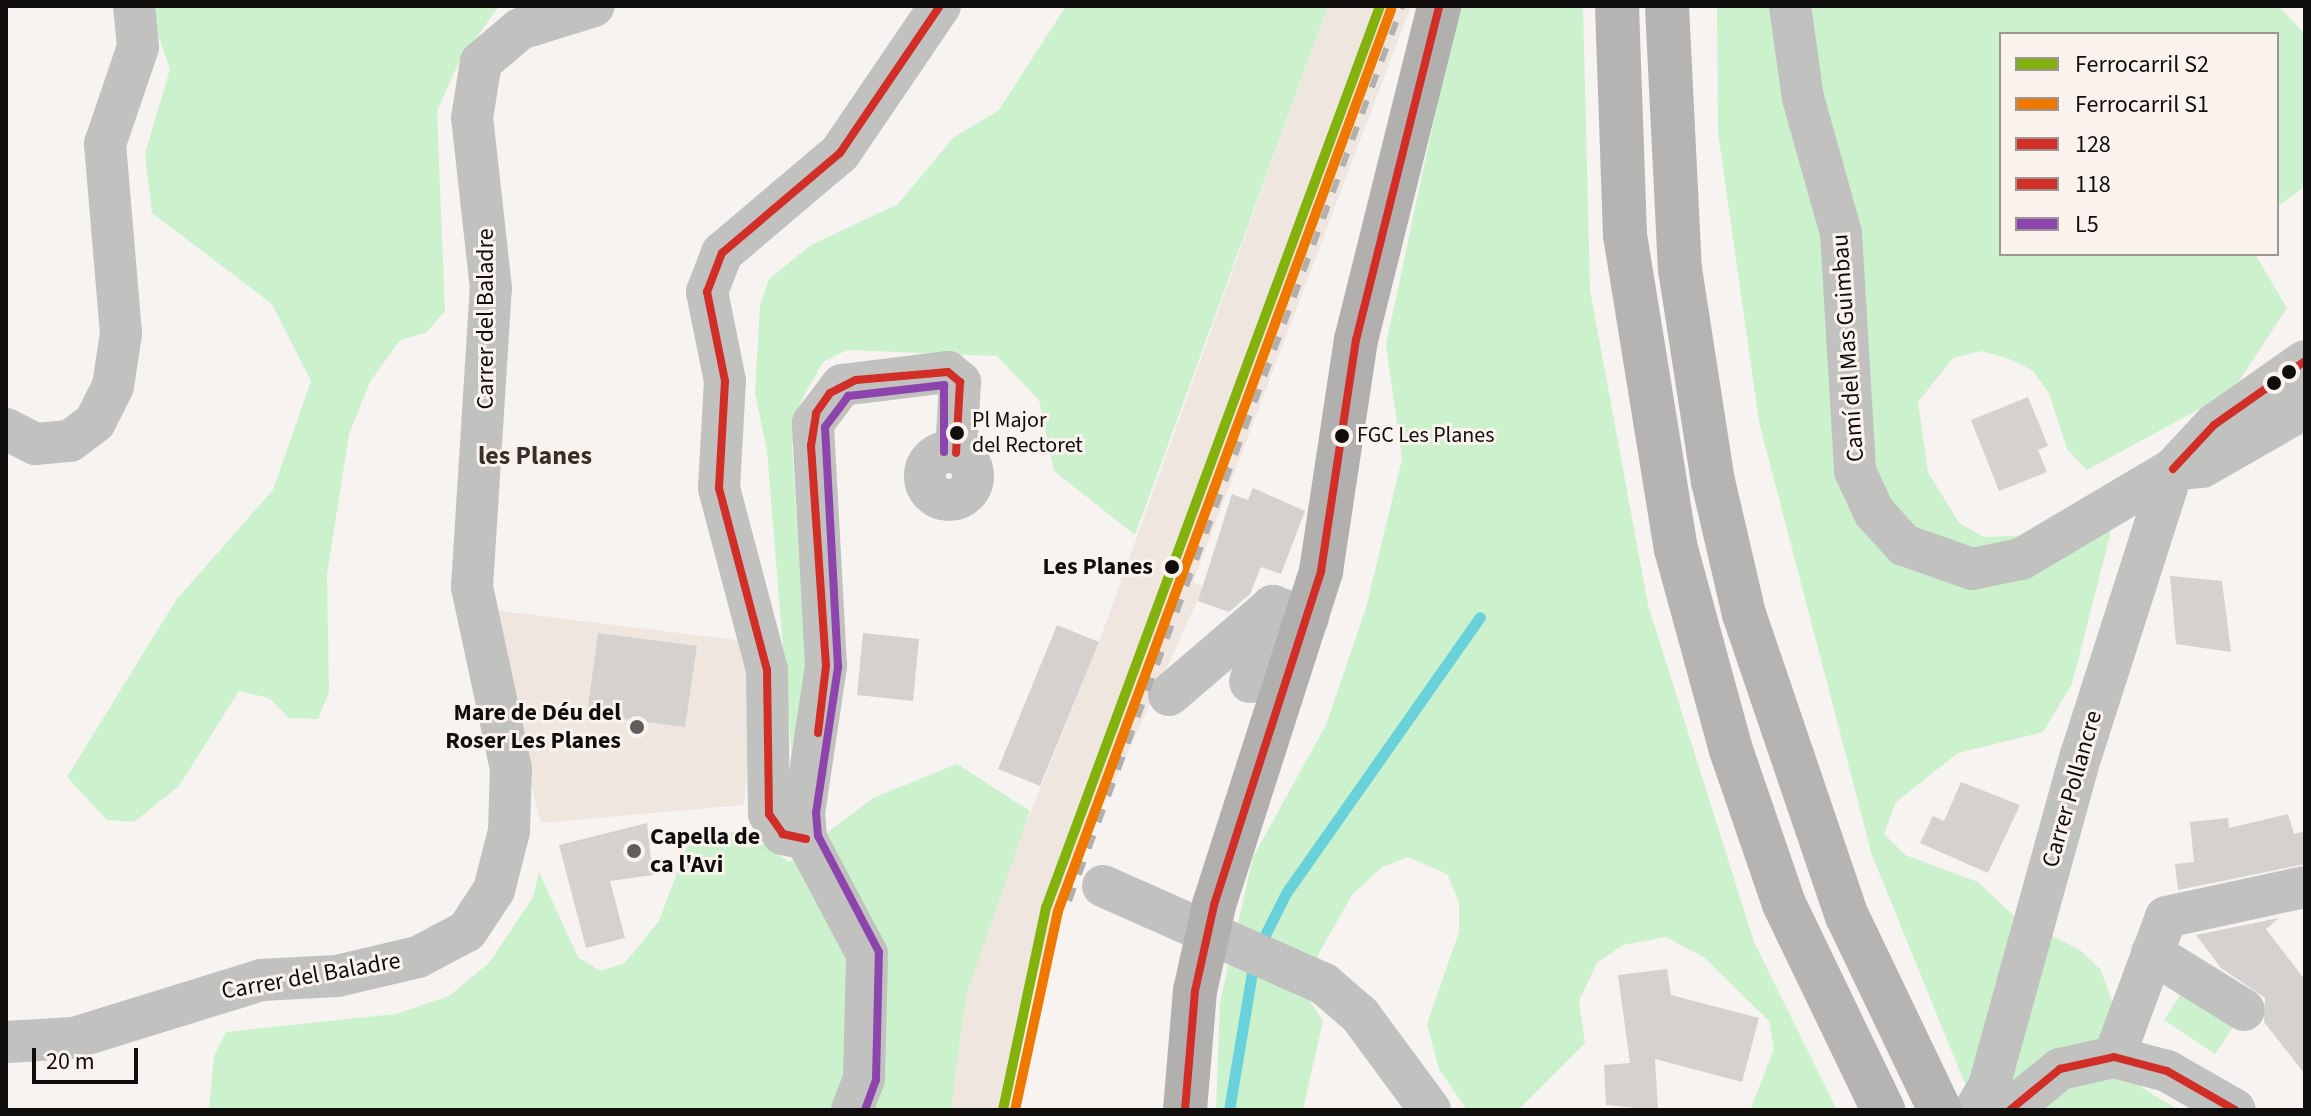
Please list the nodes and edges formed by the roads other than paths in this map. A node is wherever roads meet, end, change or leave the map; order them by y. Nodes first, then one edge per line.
1 (134, 6) edge
2 (594, 6) edge
3 (940, 6) edge
4 (1439, 6) edge
5 (1617, 6) edge
6 (1667, 6) edge
7 (1790, 6) edge
8 (2305, 361) edge
9 (2305, 408) edge
10 (6, 429) edge
11 (956, 453) dead end
12 (2173, 469) junction
13 (1290, 612) junction
14 (1250, 682) dead end
15 (1169, 695) dead end
16 (806, 839) junction
17 (1103, 886) dead end
18 (2305, 887) edge
19 (2152, 953) junction
20 (2244, 1010) dead end
21 (6, 1042) edge
22 (2114, 1057) junction
23 (852, 1110) edge
24 (1185, 1110) edge
25 (1430, 1110) edge
26 (1883, 1110) edge
27 (1940, 1110) edge
28 (1975, 1110) edge
29 (2010, 1110) edge
30 (2235, 1110) edge

1 - 10 street
2 - 21 street, Carrer del Baladre
3 - 16 street
4 - 13 main road
5 - 26 highway
6 - 27 highway
7 - 12 street, Camí del Mas Guimbau
8 - 12 street, Camí del Mas Guimbau
9 - 12 street
11 - 16 street
12 - 28 street, Carrer Pollancre
13 - 14 street
13 - 15 street
13 - 24 main road
16 - 23 street
17 - 25 street
18 - 19 street
19 - 20 street
19 - 22 street
22 - 29 street
22 - 30 street

